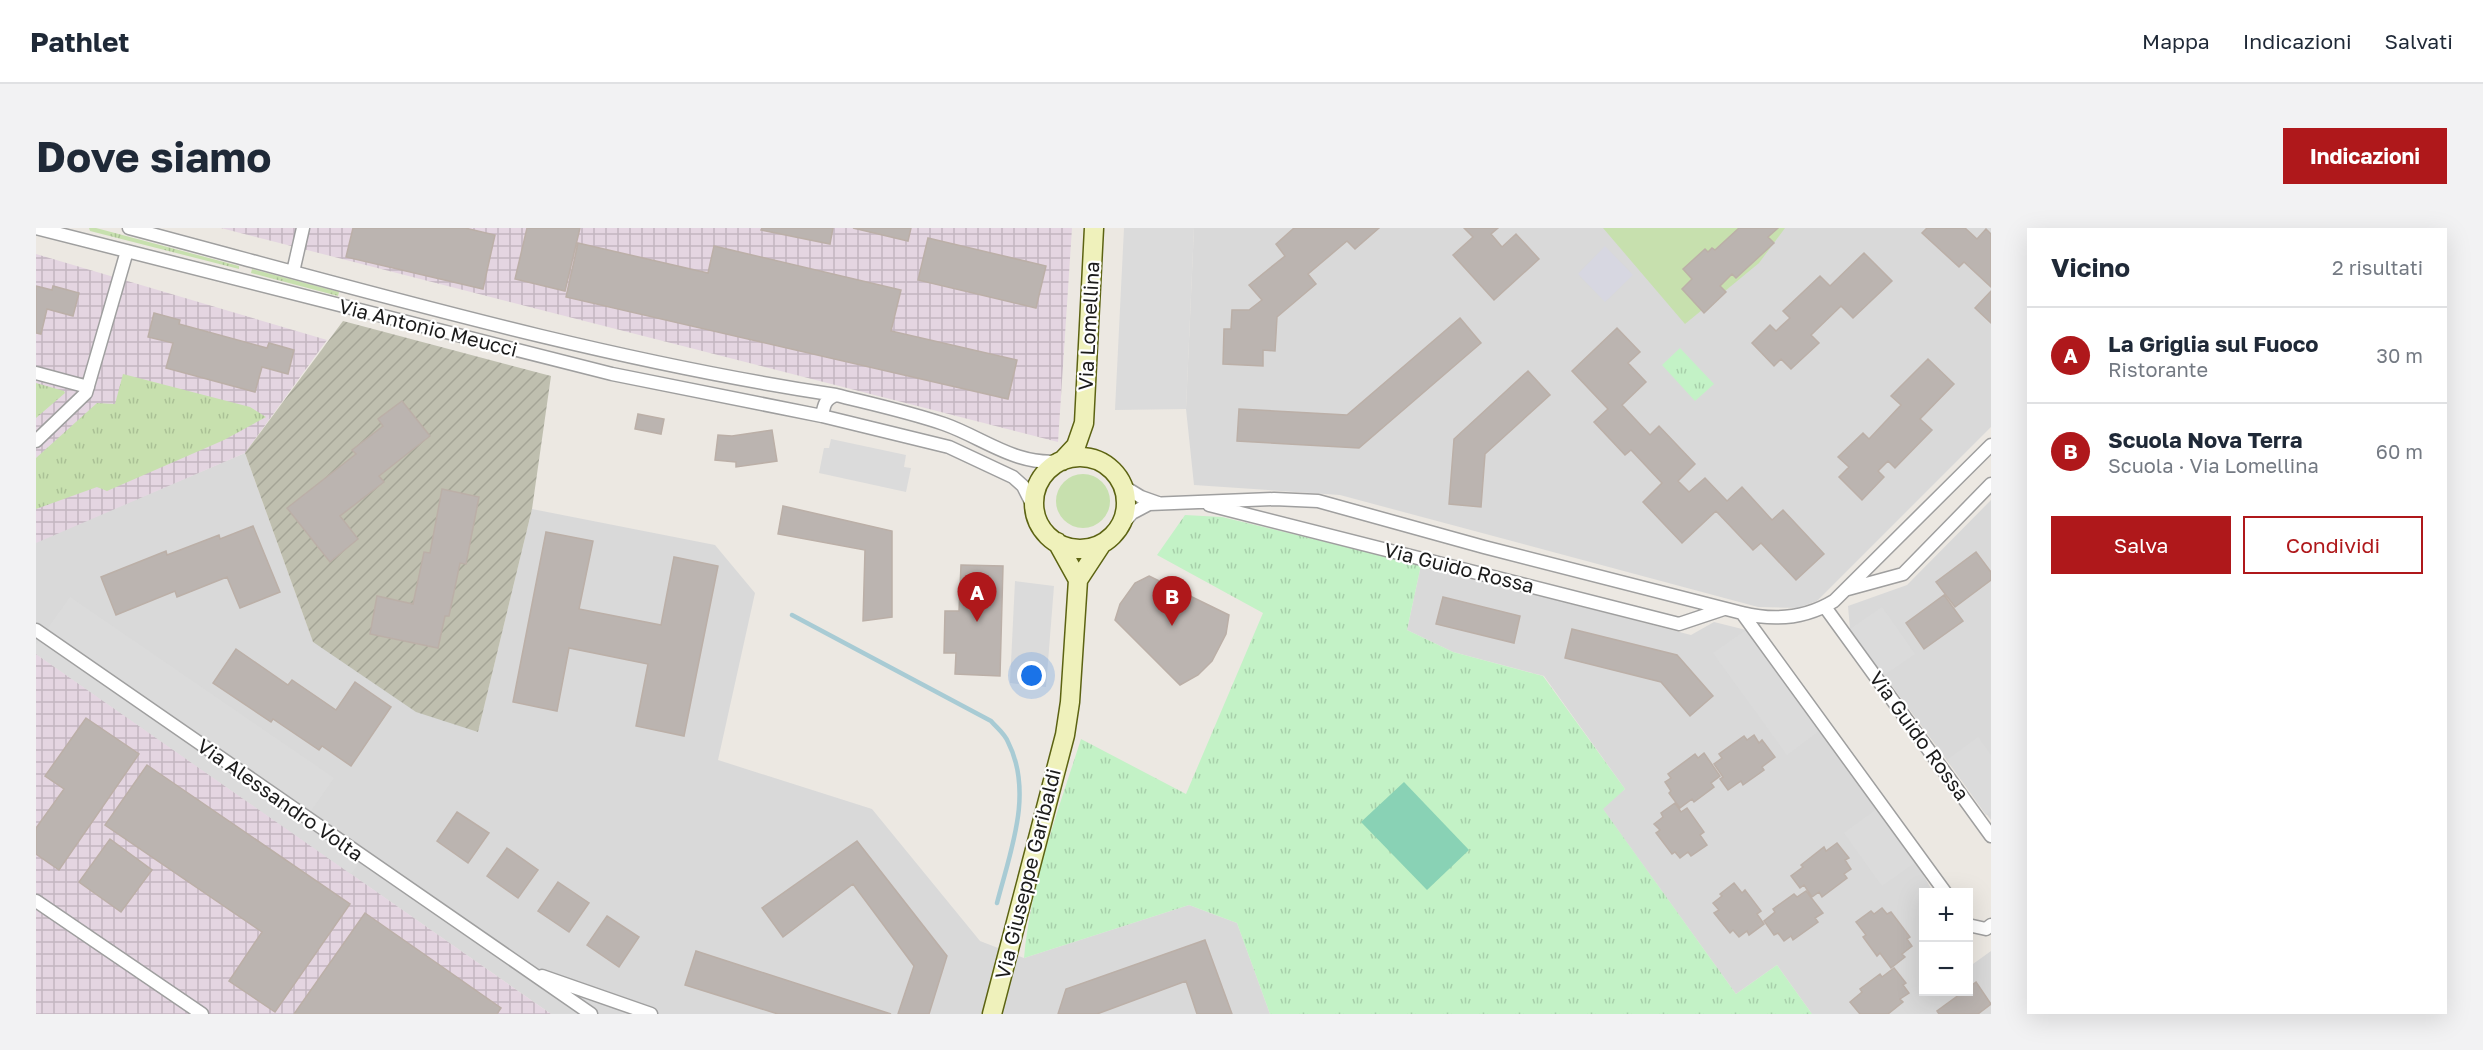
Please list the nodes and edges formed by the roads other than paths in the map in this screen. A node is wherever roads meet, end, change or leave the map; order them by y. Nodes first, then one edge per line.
1 (36, 228) edge
2 (129, 228) edge
3 (303, 228) edge
4 (1094, 228) edge
5 (127, 252) junction
6 (293, 272) junction
7 (36, 373) edge
8 (88, 387) junction
9 (836, 395) junction
10 (822, 416) junction
11 (1084, 423) junction
12 (36, 441) edge
13 (1991, 445) edge
14 (1062, 461) junction
15 (1106, 465) junction
16 (1991, 484) edge
17 (1123, 486) junction
18 (1193, 501) junction
19 (1162, 504) junction
20 (1034, 508) junction
21 (1120, 526) junction
22 (1058, 542) junction
23 (1101, 545) junction
24 (1078, 580) junction
25 (1847, 590) junction
26 (1825, 607) junction
27 (1724, 609) junction
28 (1742, 613) junction
29 (36, 630) edge
30 (1991, 836) edge
31 (1942, 888) edge
32 (36, 901) edge
33 (1991, 925) edge
34 (1973, 926) edge
35 (524, 969) junction
36 (202, 1014) edge
37 (591, 1014) edge
38 (651, 1014) edge
39 (992, 1014) edge

1 - 5 street, Via Antonio Meucci
2 - 6 street, Via Antonio Meucci
3 - 6 street
4 - 11 main road, Via Lomellina
5 - 8 street
5 - 10 street, Via Antonio Meucci
6 - 9 street, Via Antonio Meucci
7 - 8 street
8 - 12 street
9 - 10 street
9 - 14 street, Via Antonio Meucci
10 - 20 street, Via Antonio Meucci
11 - 14 main road, Via Lomellina
11 - 15 main road, Via Lomellina
13 - 25 street, Via Guido Rossa
14 - 15 main road
14 - 20 main road
15 - 17 main road
16 - 25 street, Via Guido Rossa
17 - 19 street, Via Guido Rossa
17 - 21 main road
18 - 19 street, Via Guido Rossa
18 - 27 street, Via Guido Rossa
18 - 27 street, Via Guido Rossa
19 - 21 street, Via Guido Rossa
20 - 22 main road
21 - 23 main road
22 - 23 main road
22 - 24 main road
23 - 24 main road
24 - 39 main road, Via Giuseppe Garibaldi
25 - 26 street, Via Guido Rossa
26 - 28 street, Via Guido Rossa
26 - 30 street, Via Guido Rossa
27 - 28 street, Via Guido Rossa
28 - 31 street
29 - 35 street, Via Alessandro Volta
32 - 36 street
33 - 34 street
35 - 37 street, Via Alessandro Volta
35 - 38 street, Via Alessandro Volta

